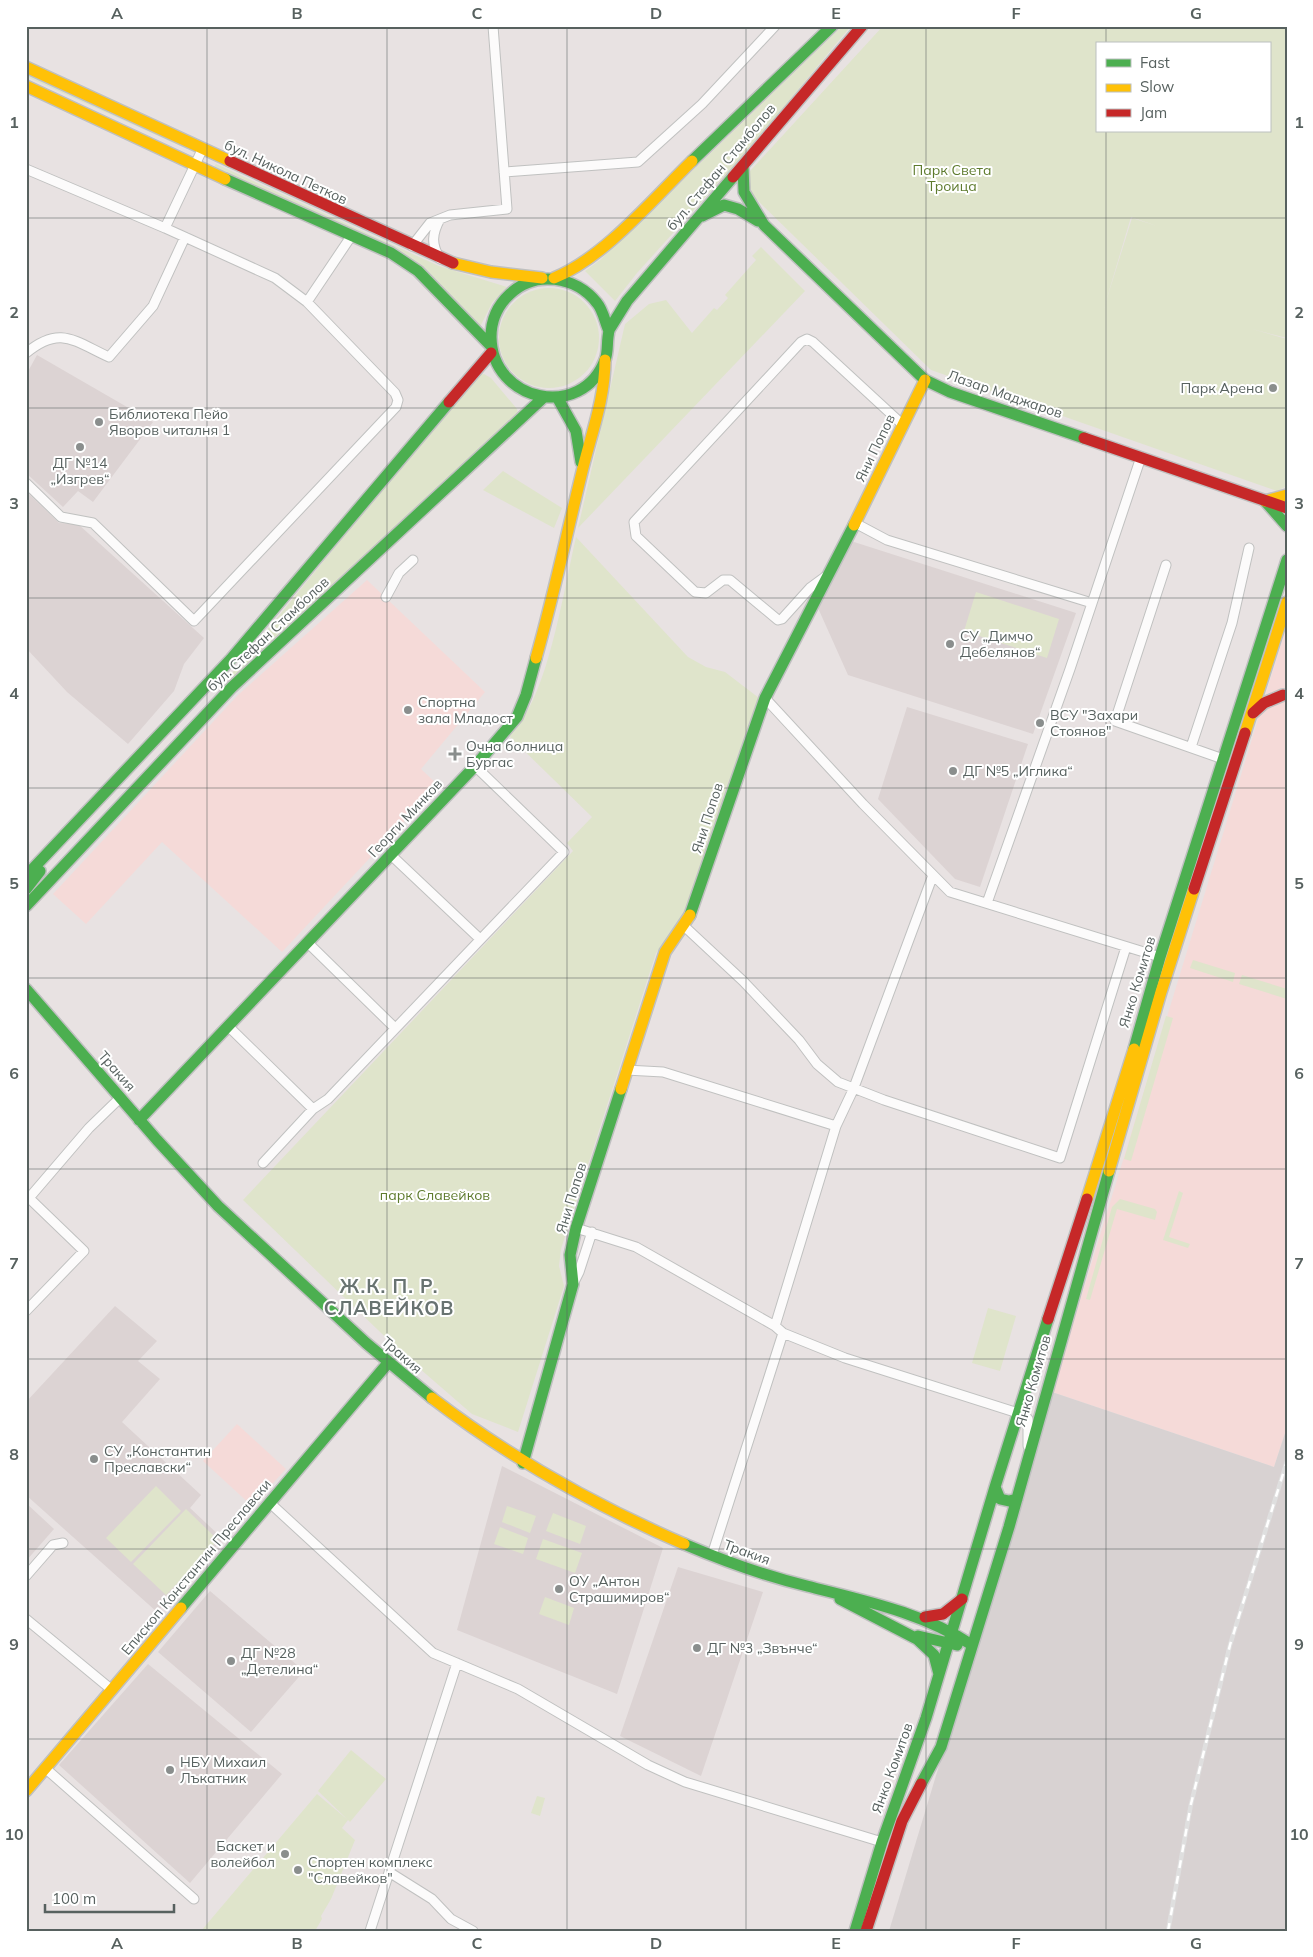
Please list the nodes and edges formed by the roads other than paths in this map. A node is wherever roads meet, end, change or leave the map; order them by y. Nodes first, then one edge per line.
1 (493, 26) edge
2 (775, 26) edge
3 (832, 26) edge
4 (862, 26) edge
5 (26, 67) edge
6 (26, 86) edge
7 (202, 150) junction
8 (195, 165) junction
9 (743, 167) junction
10 (26, 169) edge
11 (504, 172) junction
12 (440, 219) junction
13 (696, 220) junction
14 (764, 225) junction
15 (165, 228) junction
16 (352, 236) junction
17 (184, 237) junction
18 (412, 246) junction
19 (440, 259) junction
20 (548, 278) junction
21 (307, 302) junction
22 (609, 331) junction
23 (491, 349) junction
24 (26, 353) edge
25 (605, 360) junction
26 (925, 380) junction
27 (544, 397) junction
28 (557, 397) junction
29 (903, 425) junction
30 (1141, 457) junction
31 (581, 475) junction
32 (26, 483) edge
33 (1287, 495) edge
34 (1266, 501) junction
35 (1287, 508) edge
36 (855, 523) junction
37 (1287, 526) edge
38 (1249, 548) dead end
39 (413, 560) dead end
40 (1287, 560) edge
41 (1166, 565) dead end
42 (829, 574) junction
43 (386, 597) dead end
44 (1287, 602) edge
45 (1092, 603) junction
46 (1248, 684) junction
47 (1260, 688) junction
48 (1283, 696) dead end
49 (765, 698) junction
50 (1251, 715) junction
51 (1191, 747) junction
52 (1223, 759) junction
53 (475, 766) junction
54 (60, 841) junction
55 (391, 855) junction
56 (933, 875) junction
57 (26, 876) edge
58 (26, 889) edge
59 (987, 903) junction
60 (26, 906) edge
61 (684, 926) junction
62 (480, 939) junction
63 (307, 942) junction
64 (1126, 947) junction
65 (1160, 957) junction
66 (26, 989) edge
67 (229, 1027) junction
68 (395, 1028) junction
69 (626, 1070) junction
70 (854, 1090) junction
71 (120, 1098) junction
72 (313, 1109) junction
73 (140, 1120) junction
74 (836, 1126) junction
75 (262, 1163) dead end
76 (28, 1199) edge
77 (576, 1228) junction
78 (592, 1232) junction
79 (573, 1284) junction
80 (26, 1311) edge
81 (775, 1326) junction
82 (783, 1333) junction
83 (388, 1363) junction
84 (1018, 1414) junction
85 (1029, 1451) junction
86 (523, 1463) junction
87 (995, 1487) junction
88 (1017, 1499) junction
89 (270, 1503) junction
90 (63, 1543) dead end
91 (712, 1555) junction
92 (26, 1576) edge
93 (829, 1593) junction
94 (962, 1599) junction
95 (923, 1617) junction
96 (26, 1619) edge
97 (903, 1631) junction
98 (952, 1631) junction
99 (948, 1644) junction
100 (972, 1645) junction
101 (457, 1663) junction
102 (939, 1674) junction
103 (112, 1690) junction
104 (45, 1768) junction
105 (26, 1791) edge
106 (882, 1842) junction
107 (389, 1872) junction
108 (194, 1899) dead end
109 (370, 1931) edge
110 (473, 1931) edge
111 (855, 1931) edge
112 (866, 1931) edge

1 - 11 street
2 - 11 street
3 - 20 main road, бул. Стефан Стамболов
4 - 9 main road, бул. Стефан Стамболов
5 - 7 main road, бул. Никола Петков
6 - 8 main road
7 - 8 street
7 - 18 main road, бул. Никола Петков
8 - 15 street
8 - 16 main road
9 - 13 main road, бул. Стефан Стамболов
9 - 14 main road, Лазар Маджаров
10 - 15 street
11 - 12 street
12 - 18 street
12 - 19 street
13 - 14 main road, Лазар Маджаров
13 - 22 main road, бул. Стефан Стамболов
14 - 26 main road, Лазар Маджаров
15 - 17 street
16 - 21 street
16 - 23 main road
17 - 21 street
17 - 24 street
18 - 19 main road, бул. Никола Петков
19 - 20 main road, бул. Никола Петков
20 - 22 main road
20 - 23 main road
21 - 32 street
22 - 25 main road
23 - 27 main road
23 - 54 main road, бул. Стефан Стамболов
25 - 28 main road
25 - 31 main road, Георги Минков
26 - 29 main road, Яни Попов
26 - 30 main road, Лазар Маджаров
27 - 28 main road
27 - 60 main road, бул. Стефан Стамболов
28 - 31 main road, Георги Минков
29 - 36 main road, Яни Попов
29 - 42 street
30 - 34 main road, Лазар Маджаров
30 - 45 street
31 - 53 main road, Георги Минков
33 - 34 main road
34 - 35 main road, Лазар Маджаров
34 - 37 main road
36 - 42 main road, Яни Попов
36 - 45 street
38 - 51 street
39 - 43 street
40 - 46 main road, Янко Комитов
41 - 51 street
42 - 49 main road, Яни Попов
44 - 47 main road, Янко Комитов
45 - 59 street
46 - 47 street
46 - 52 main road, Янко Комитов
47 - 50 main road, Янко Комитов
48 - 50 main road
49 - 56 street
49 - 61 main road, Яни Попов
50 - 85 main road, Янко Комитов
51 - 52 street
52 - 65 main road, Янко Комитов
53 - 55 main road, Георги Минков
53 - 62 street
54 - 57 main road, бул. Стефан Стамболов
54 - 58 main road
55 - 62 street
55 - 63 main road, Георги Минков
56 - 59 street
56 - 70 street
59 - 64 street
61 - 69 main road, Яни Попов
61 - 70 street
62 - 68 street
63 - 67 main road, Георги Минков
63 - 68 street
64 - 65 street
64 - 70 street
65 - 84 main road, Янко Комитов
66 - 71 main road, Тракия
67 - 72 street
67 - 73 main road, Георги Минков
68 - 72 street
69 - 74 street
69 - 77 main road, Яни Попов
70 - 74 street
71 - 73 main road, Тракия
71 - 76 street
72 - 75 street
73 - 83 main road, Тракия
74 - 81 street
76 - 80 street
77 - 78 street
77 - 79 main road, Яни Попов
78 - 79 street, Яни Попов
78 - 81 street
79 - 86 main road, Яни Попов
81 - 82 street
82 - 84 street
82 - 91 street
83 - 86 main road, Тракия
83 - 89 main road, Епископ Константин Преславски
84 - 85 street, Янко Комитов
84 - 87 main road, Янко Комитов
85 - 88 main road, Янко Комитов
86 - 91 main road, Тракия
87 - 88 main road
87 - 94 main road, Янко Комитов
88 - 100 main road, Янко Комитов
89 - 101 street
89 - 103 main road, Епископ Константин Преславски
90 - 92 street
91 - 93 main road, Тракия
93 - 95 main road, Тракия
93 - 97 main road, Тракия
94 - 95 main road
94 - 98 main road, Янко Комитов
95 - 98 main road, Тракия
96 - 103 street
97 - 99 main road
97 - 102 main road
98 - 99 main road, Янко Комитов
98 - 100 main road, Тракия
99 - 100 main road
99 - 102 main road, Янко Комитов
100 - 112 main road, Янко Комитов
101 - 106 street
101 - 107 street
102 - 106 main road, Янко Комитов
103 - 104 main road, Епископ Константин Преславски
104 - 105 main road, Епископ Константин Преславски
104 - 108 street
106 - 111 main road, Янко Комитов
107 - 109 street
107 - 110 street

